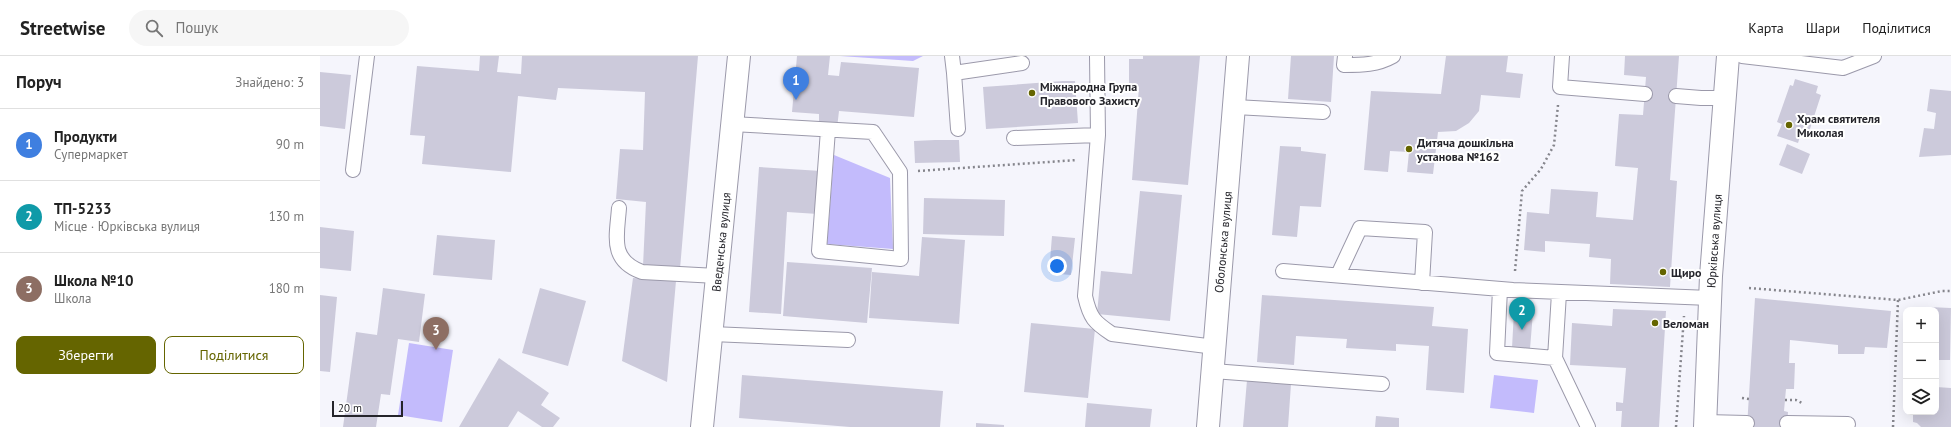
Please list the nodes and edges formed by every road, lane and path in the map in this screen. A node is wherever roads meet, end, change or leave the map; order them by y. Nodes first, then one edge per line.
1 (367, 56) edge
2 (739, 56) edge
3 (952, 56) edge
4 (1097, 56) edge
5 (1238, 56) edge
6 (1345, 56) edge
7 (1393, 56) edge
8 (1562, 56) edge
9 (1728, 56) edge
10 (1742, 56) edge
11 (1874, 56) edge
12 (1022, 63) dead end
13 (954, 73) junction
14 (1560, 86) junction
15 (1644, 94) dead end
16 (1676, 96) dead end
17 (1724, 98) junction
18 (1234, 107) junction
19 (1323, 112) dead end
20 (732, 124) junction
21 (958, 129) dead end
22 (828, 130) junction
23 (1098, 135) junction
24 (1014, 138) dead end
25 (1096, 158) junction
26 (353, 170) dead end
27 (900, 172) junction
28 (619, 208) dead end
29 (1283, 271) dead end
30 (1338, 275) junction
31 (717, 276) junction
32 (1422, 283) junction
33 (1749, 288) dead end
34 (1506, 289) junction
35 (1951, 291) edge
36 (1559, 292) junction
37 (1710, 298) junction
38 (1898, 300) junction
39 (712, 334) junction
40 (848, 340) dead end
41 (1215, 347) junction
42 (1555, 358) junction
43 (1213, 371) junction
44 (1382, 384) dead end
45 (1742, 398) dead end
46 (1749, 399) dead end
47 (1747, 423) dead end
48 (1705, 424) edge
49 (1787, 424) dead end
50 (1848, 424) dead end
51 (702, 427) edge
52 (1208, 427) edge
53 (1588, 427) edge
54 (1893, 427) edge

1 - 26 lane
2 - 20 street, Введенська вулиця
3 - 13 lane
4 - 23 lane
5 - 18 street, Оболонська вулиця
6 - 7 lane
8 - 14 lane
9 - 17 street, Юрківська вулиця
10 - 11 lane
12 - 13 lane
13 - 21 lane
14 - 15 lane
14 - 34 path
16 - 17 lane
17 - 37 street, Юрківська вулиця
18 - 19 lane
18 - 41 street, Оболонська вулиця
20 - 22 lane
20 - 31 street, Введенська вулиця
22 - 27 lane
22 - 27 lane
23 - 24 lane
23 - 25 lane
25 - 27 path
25 - 41 lane
28 - 31 lane
29 - 30 lane
30 - 32 lane
30 - 32 lane
31 - 39 street, Введенська вулиця
32 - 34 lane
33 - 38 path
34 - 36 lane
34 - 42 lane
35 - 38 path
36 - 37 lane
36 - 42 lane
37 - 48 street, Юрківська вулиця
38 - 54 path
39 - 40 lane
39 - 51 street, Введенська вулиця
41 - 43 street, Оболонська вулиця
42 - 53 lane
43 - 44 lane
43 - 52 street, Оболонська вулиця
45 - 46 path
47 - 48 lane
49 - 50 lane

